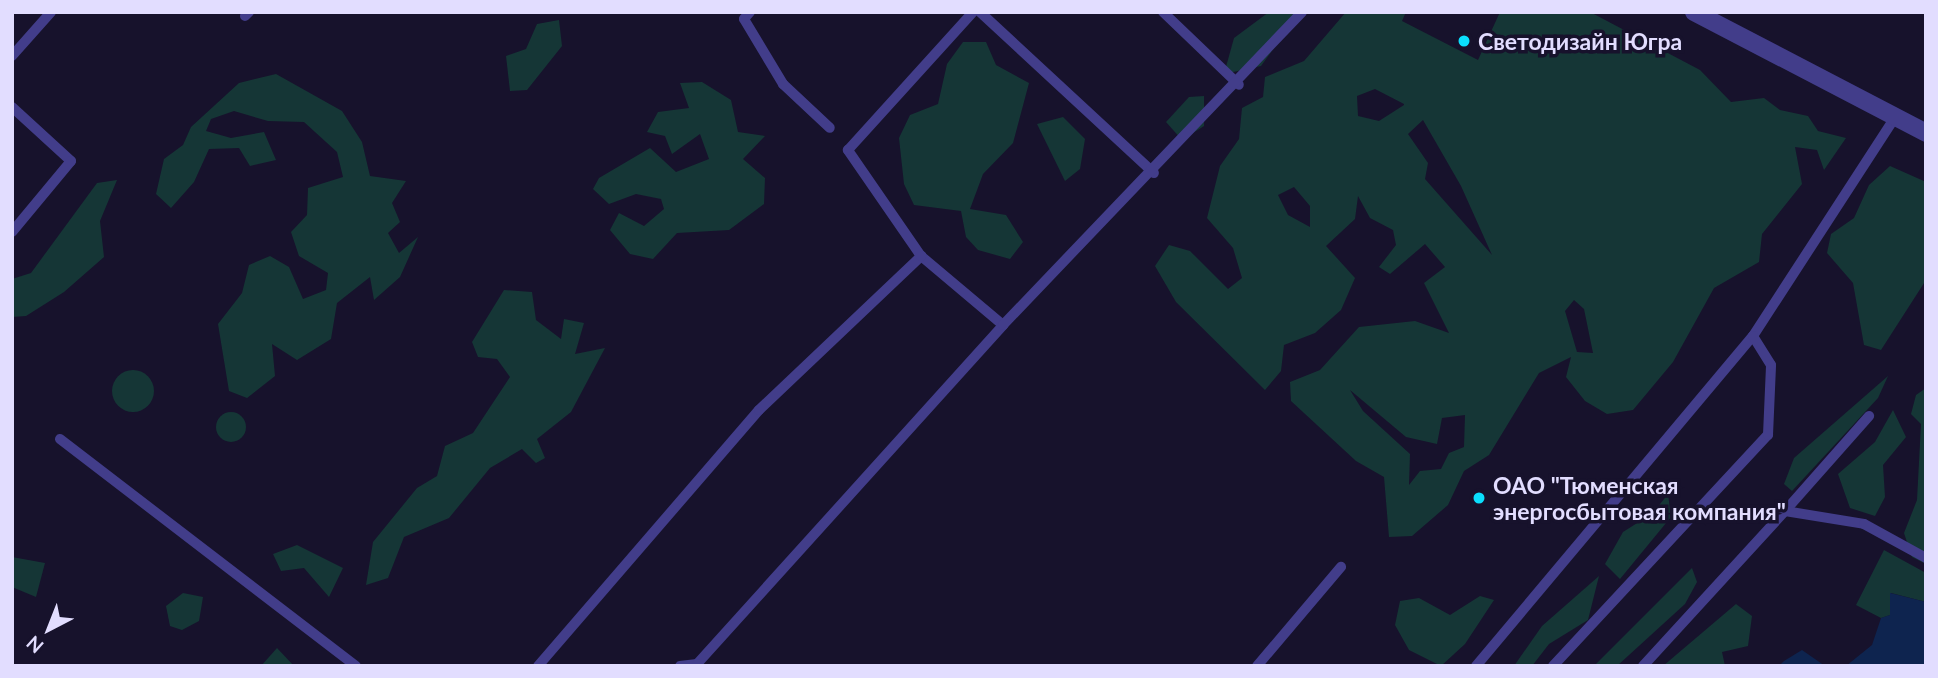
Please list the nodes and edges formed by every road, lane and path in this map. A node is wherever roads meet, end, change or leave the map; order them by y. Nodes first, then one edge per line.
1 (51, 12) edge
2 (750, 12) edge
3 (973, 12) edge
4 (980, 12) edge
5 (1163, 12) edge
6 (1302, 12) edge
7 (1695, 12) edge
8 (12, 56) edge
9 (1239, 85) junction
10 (12, 107) edge
11 (1896, 117) junction
12 (830, 128) dead end
13 (1926, 132) edge
14 (1154, 173) junction
15 (12, 232) edge
16 (921, 256) junction
17 (1003, 325) junction
18 (1753, 336) junction
19 (1869, 416) dead end
20 (60, 439) dead end
21 (1786, 511) junction
22 (1926, 558) edge
23 (1341, 567) dead end
24 (698, 665) edge
25 (356, 666) edge
26 (538, 666) edge
27 (680, 666) edge
28 (1256, 666) edge
29 (1476, 666) edge
30 (1553, 666) edge
31 (1643, 666) edge

1 - 8 lane
2 - 12 lane
3 - 16 lane
4 - 14 lane
5 - 9 lane
6 - 9 lane
7 - 11 street
9 - 14 lane
10 - 15 lane
11 - 13 street
11 - 18 lane
14 - 17 lane
16 - 17 lane
16 - 26 lane
17 - 24 lane
18 - 29 lane
18 - 30 lane
19 - 21 lane
20 - 25 lane
21 - 22 lane
21 - 31 lane
23 - 28 lane
24 - 27 lane

